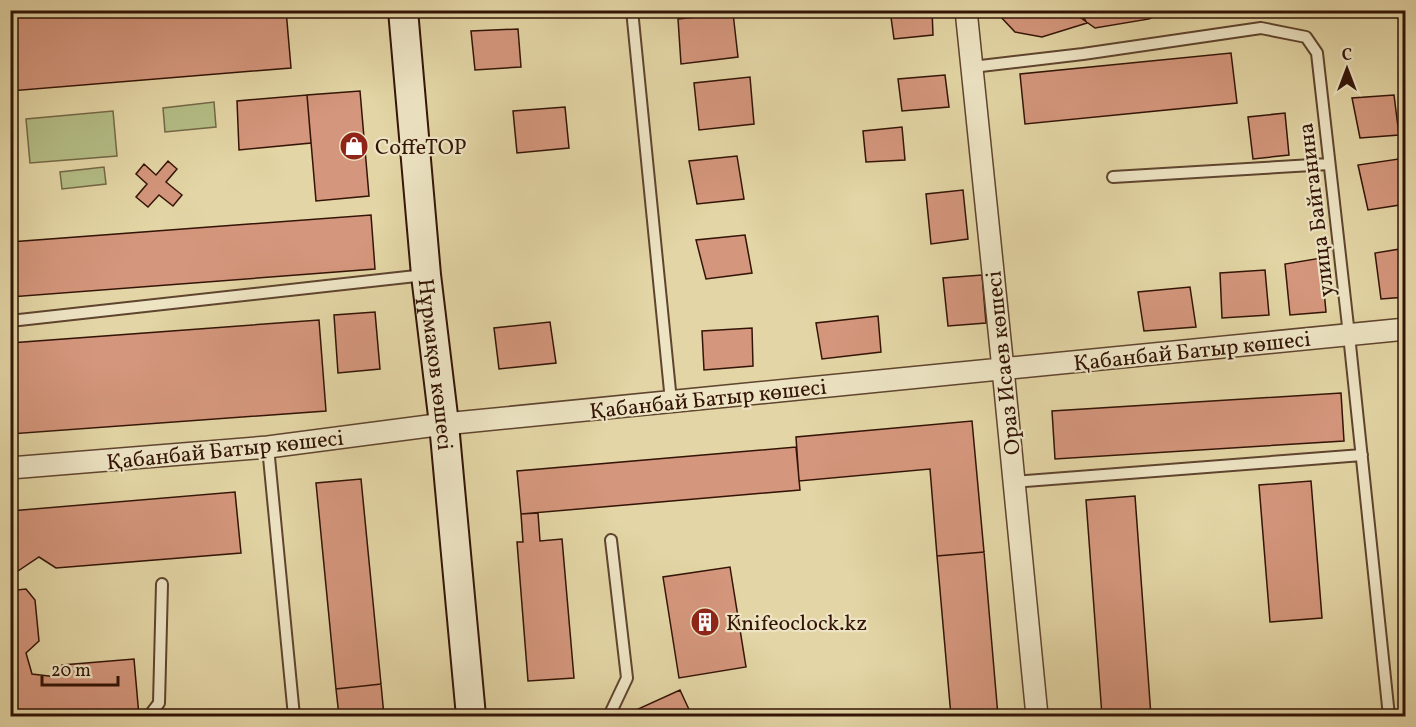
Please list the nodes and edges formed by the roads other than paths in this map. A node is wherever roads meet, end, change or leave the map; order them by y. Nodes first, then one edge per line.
1 (403, 10) edge
2 (632, 10) edge
3 (966, 10) edge
4 (972, 68) junction
5 (1329, 164) junction
6 (1113, 177) dead end
7 (426, 275) junction
8 (10, 321) edge
9 (1406, 329) edge
10 (1349, 335) junction
11 (1003, 369) junction
12 (671, 401) junction
13 (444, 424) junction
14 (268, 447) junction
15 (1362, 454) junction
16 (10, 468) edge
17 (1014, 482) junction
18 (611, 540) dead end
19 (162, 584) dead end
20 (149, 717) edge
21 (294, 717) edge
22 (471, 717) edge
23 (609, 717) edge
24 (1037, 717) edge
25 (1389, 717) edge

1 - 7 street, Нұрмақов көшесі
2 - 12 lane
3 - 4 street, Ораз Исаев көшесі
4 - 5 lane, улица Байганина
4 - 11 street, Ораз Исаев көшесі
5 - 6 lane
5 - 10 lane, улица Байганина
7 - 8 lane
7 - 13 street, Нұрмақов көшесі
9 - 10 street, Қабанбай Батыр көшесі
10 - 11 street, Қабанбай Батыр көшесі
10 - 15 lane, улица Байганина
11 - 12 street, Қабанбай Батыр көшесі
11 - 17 street, Ораз Исаев көшесі
12 - 13 street, Қабанбай Батыр көшесі
13 - 14 street, Қабанбай Батыр көшесі
13 - 22 street, Нұрмақов көшесі
14 - 16 street, Қабанбай Батыр көшесі
14 - 21 lane
15 - 17 lane
15 - 25 lane, улица Байганина
17 - 24 street, Ораз Исаев көшесі
18 - 23 lane
19 - 20 lane

